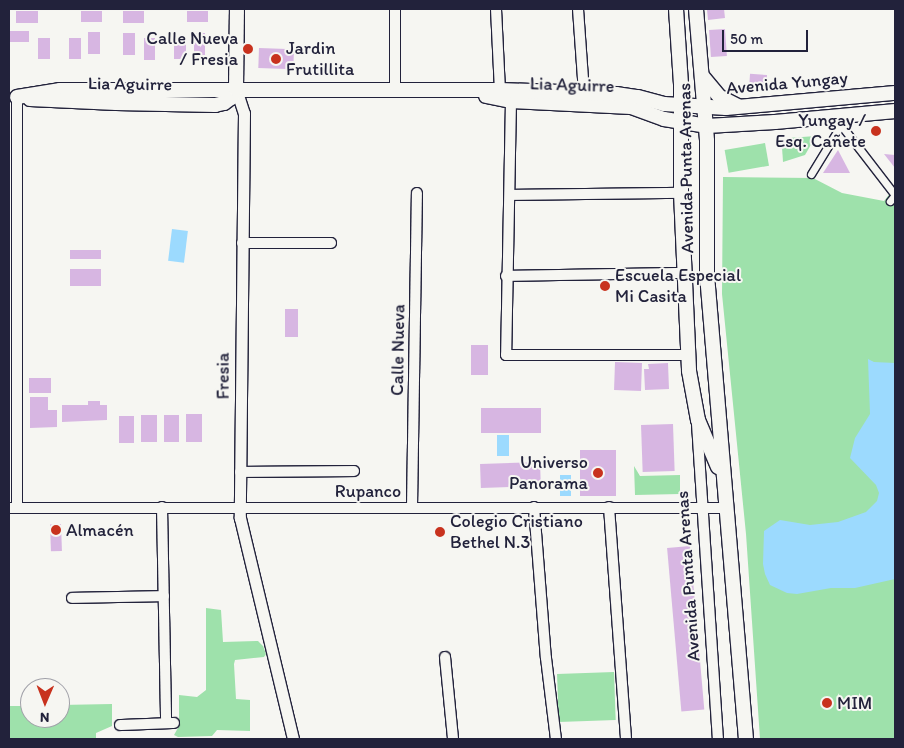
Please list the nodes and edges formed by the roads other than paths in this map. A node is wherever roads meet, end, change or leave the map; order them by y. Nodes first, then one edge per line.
1 (237, 9) edge
2 (395, 9) edge
3 (496, 9) edge
4 (578, 9) edge
5 (676, 9) edge
6 (696, 9) edge
7 (703, 76) junction
8 (236, 90) junction
9 (395, 90) junction
10 (500, 90) junction
11 (458, 91) junction
12 (584, 93) junction
13 (895, 93) edge
14 (13, 97) edge
15 (511, 101) junction
16 (682, 106) junction
17 (741, 107) junction
18 (706, 108) junction
19 (895, 111) edge
20 (682, 123) junction
21 (707, 126) junction
22 (811, 174) dead end
23 (417, 193) dead end
24 (682, 194) junction
25 (510, 195) junction
26 (890, 201) dead end
27 (242, 243) junction
28 (331, 243) dead end
29 (685, 273) junction
30 (506, 276) junction
31 (13, 314) edge
32 (688, 355) junction
33 (696, 410) junction
34 (354, 471) dead end
35 (240, 472) junction
36 (722, 477) junction
37 (162, 507) junction
38 (240, 507) junction
39 (412, 507) junction
40 (534, 507) junction
41 (609, 507) junction
42 (703, 507) junction
43 (13, 508) edge
44 (726, 508) junction
45 (164, 596) junction
46 (72, 598) dead end
47 (445, 657) dead end
48 (120, 725) dead end
49 (293, 739) edge
50 (453, 739) edge
51 (556, 739) edge
52 (626, 739) edge
53 (718, 739) edge
54 (746, 739) edge

1 - 8 main road, Fresia
2 - 9 street
3 - 10 street
4 - 12 street
5 - 16 main road, Avenida Punta Arenas
6 - 7 main road, Avenida Punta Arenas
7 - 17 main road
7 - 18 main road, Avenida Punta Arenas
8 - 9 main road, Lia Aguirre
8 - 14 main road, Lia Aguirre
8 - 27 street, Fresia
9 - 11 main road, Lia Aguirre
10 - 11 main road, Lia Aguirre
10 - 12 main road, Lia Aguirre
11 - 15 main road, Lia Aguirre
12 - 16 main road, Lia Aguirre
13 - 17 main road, Avenida Yungay
14 - 31 street
15 - 20 main road, Lia Aguirre
15 - 25 street
16 - 18 main road, Avenida Yungay
16 - 20 main road, Avenida Punta Arenas
17 - 18 main road, Avenida Yungay
18 - 21 main road, Avenida Punta Arenas
19 - 21 main road, Avenida Yungay
20 - 21 main road, Avenida Yungay
20 - 24 main road, Avenida Punta Arenas
21 - 36 main road, Avenida Punta Arenas
22 - 26 street
23 - 39 street, Calle Nueva
24 - 25 street
24 - 29 main road, Avenida Punta Arenas
25 - 30 street
27 - 28 street
27 - 35 street, Fresia
29 - 30 street
29 - 32 main road, Avenida Punta Arenas
30 - 32 street
31 - 43 street
32 - 33 main road, Avenida Punta Arenas
33 - 36 main road, Avenida Punta Arenas
33 - 42 street, Avenida Punta Arenas
34 - 35 street
35 - 38 street, Fresia
36 - 44 main road, Avenida Punta Arenas
37 - 38 street, Rupanco
37 - 43 street, Rupanco
37 - 45 street
38 - 39 street, Rupanco
38 - 49 street, Fresia
39 - 40 street, Rupanco
40 - 41 street, Rupanco
40 - 51 street
41 - 42 street, Rupanco
41 - 52 street
42 - 44 street, Rupanco
42 - 53 street, Avenida Punta Arenas
44 - 54 main road, Avenida Punta Arenas
45 - 46 street
45 - 48 street
47 - 50 street

